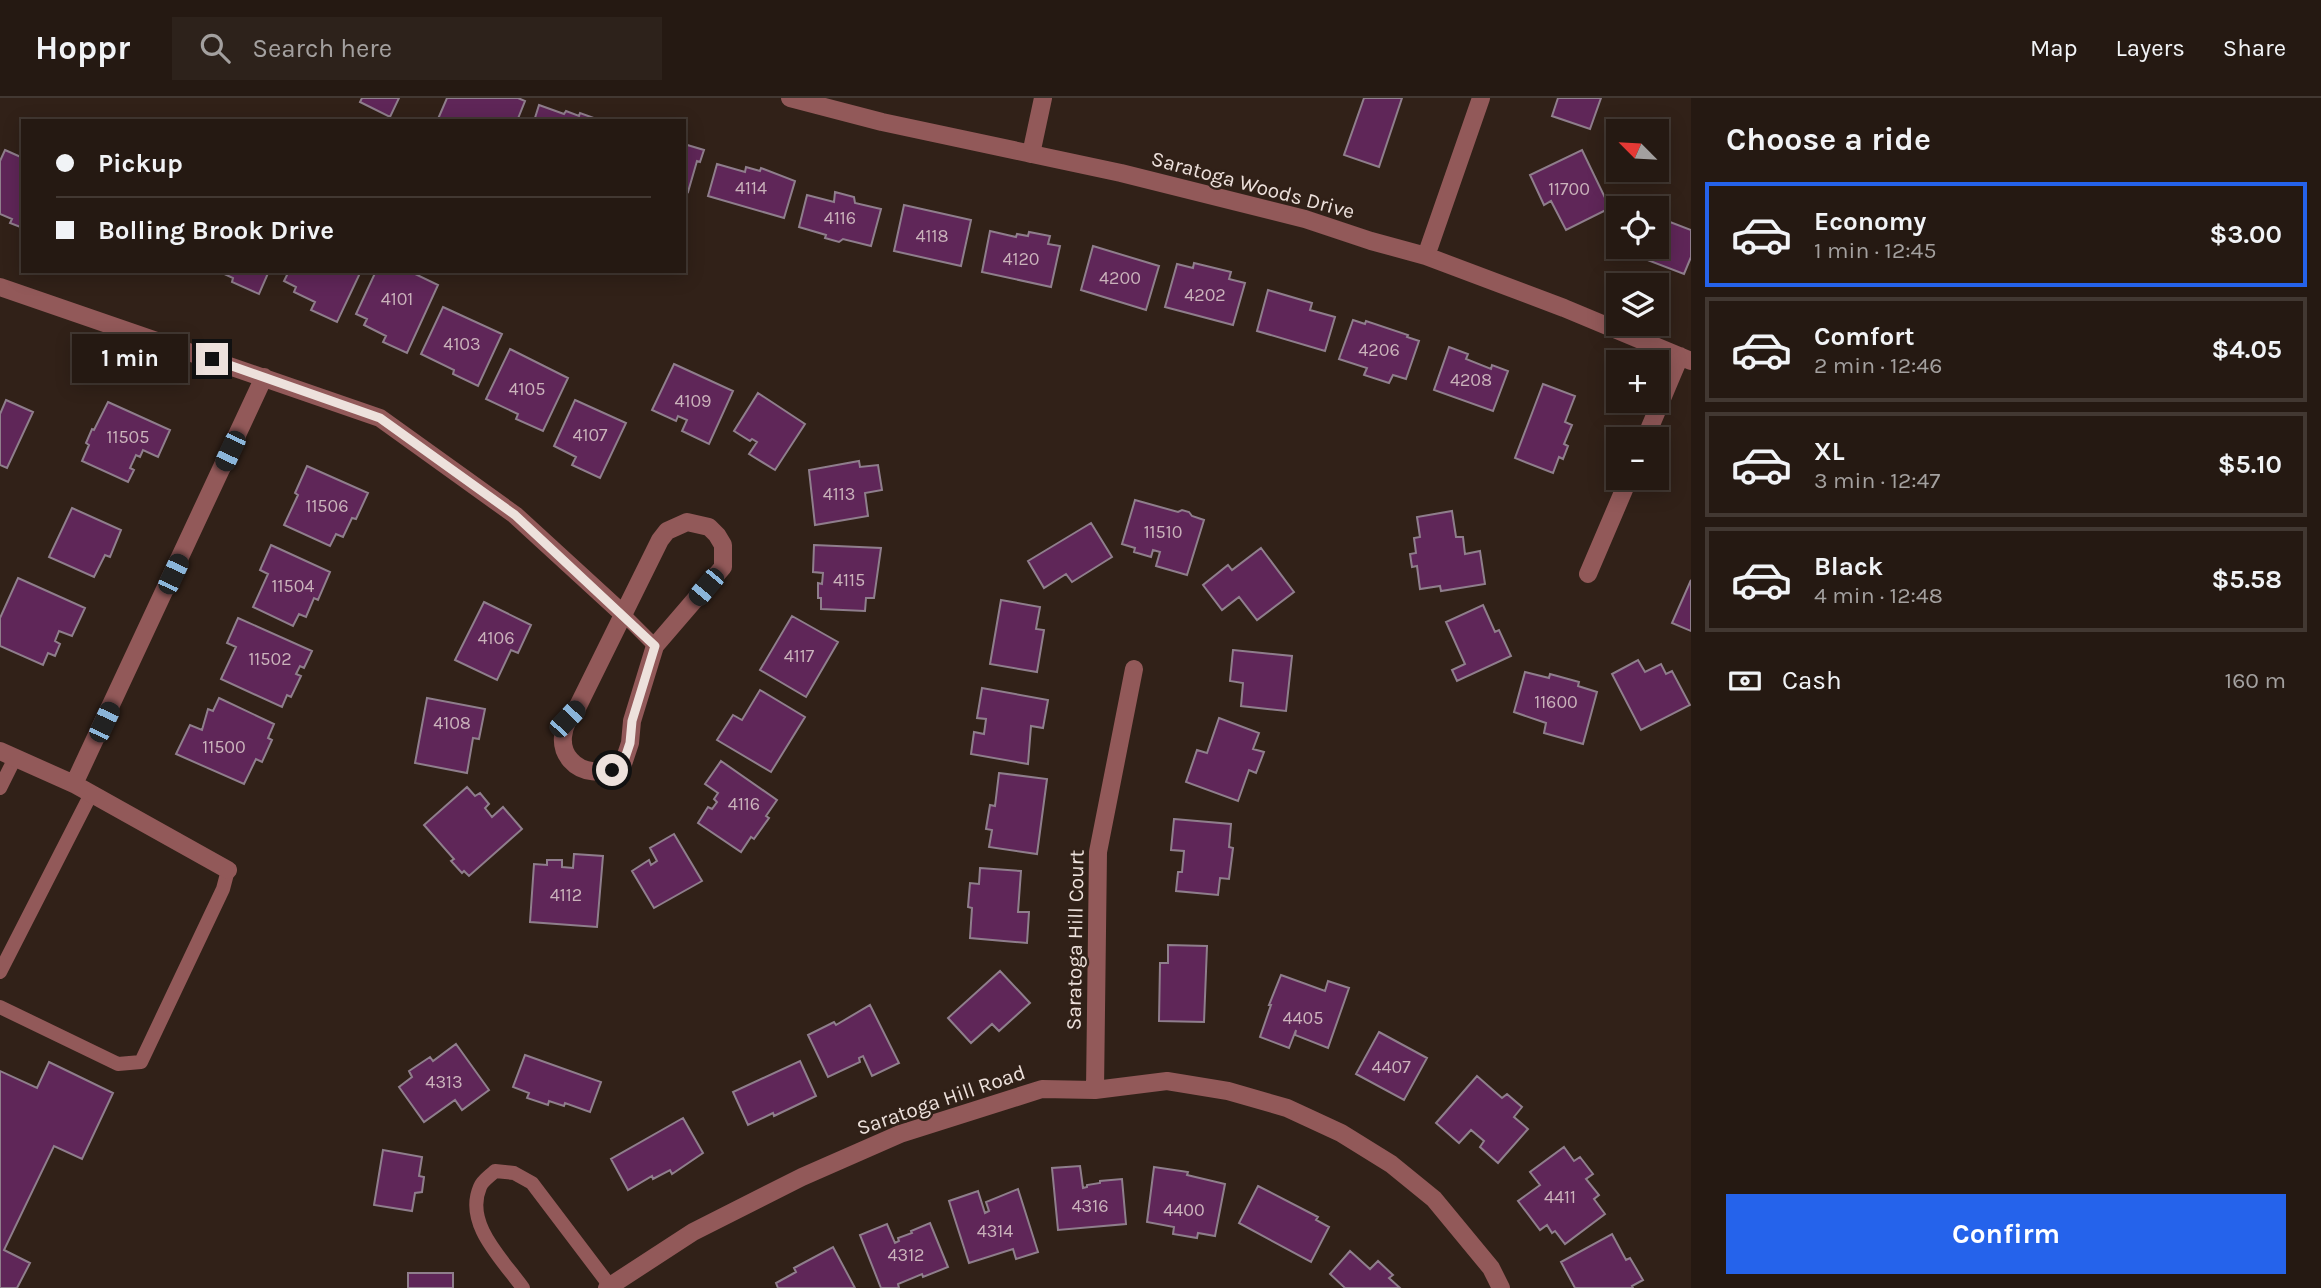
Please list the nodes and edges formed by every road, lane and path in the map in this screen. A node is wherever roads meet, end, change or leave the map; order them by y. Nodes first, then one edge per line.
1 (790, 98) edge
2 (1043, 98) edge
3 (1481, 98) edge
4 (1031, 154) junction
5 (1426, 256) junction
6 (0, 287) edge
7 (1686, 359) edge
8 (264, 377) junction
9 (1651, 427) edge
10 (1624, 490) edge
11 (1588, 574) dead end
12 (623, 614) junction
13 (655, 646) junction
14 (1134, 669) dead end
15 (7, 754) edge
16 (74, 784) junction
17 (0, 788) edge
18 (91, 794) junction
19 (228, 870) joint
20 (0, 972) edge
21 (0, 1007) edge
22 (1095, 1090) junction
23 (608, 1287) edge
24 (523, 1288) edge
25 (1501, 1288) edge

1 - 4 street, Saratoga Woods Drive
2 - 4 street
3 - 5 street
4 - 5 street, Saratoga Woods Drive
5 - 7 street, Saratoga Woods Drive
6 - 8 street
7 - 9 street
8 - 12 street
8 - 16 street
10 - 11 street
12 - 13 lane
12 - 13 street
12 - 13 street
14 - 22 street, Saratoga Hill Court
15 - 16 street
15 - 17 lane
16 - 18 street
18 - 19 street
18 - 20 lane
19 - 21 lane
22 - 23 street, Saratoga Hill Road
22 - 25 street, Saratoga Hill Road
23 - 24 lane

